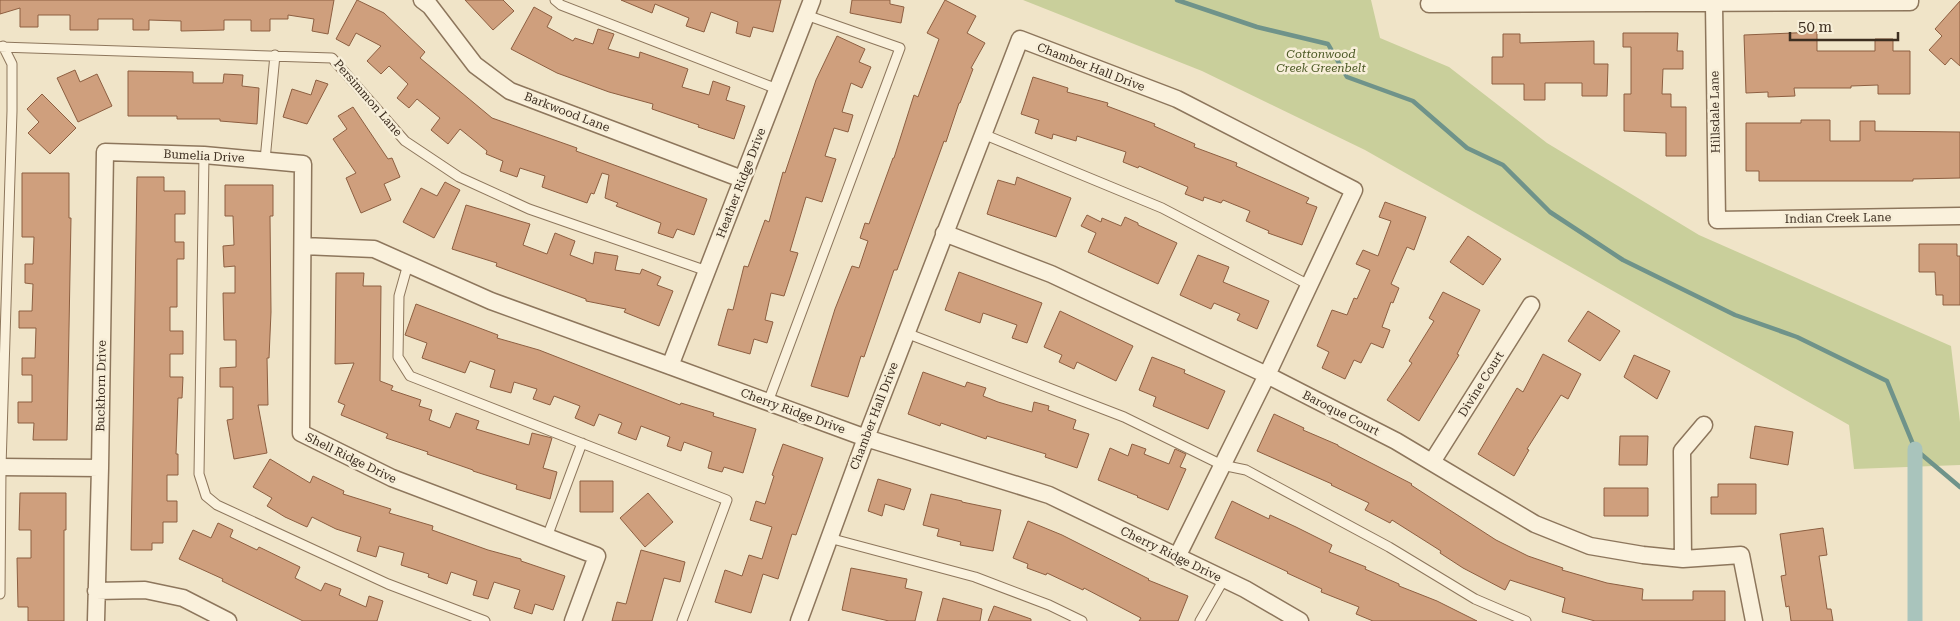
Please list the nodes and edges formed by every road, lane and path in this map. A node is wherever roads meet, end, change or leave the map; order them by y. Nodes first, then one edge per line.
1 (422, 0) edge
2 (555, 0) edge
3 (1910, 1) edge
4 (1429, 4) dead end
5 (1714, 4) junction
6 (809, 7) edge
7 (1, 46) edge
8 (275, 56) junction
9 (777, 88) junction
10 (983, 134) junction
11 (104, 152) joint
12 (204, 155) junction
13 (265, 160) junction
14 (303, 164) joint
15 (742, 179) junction
16 (1960, 216) edge
17 (1717, 220) joint
18 (944, 233) junction
19 (303, 246) junction
20 (408, 264) junction
21 (707, 271) junction
22 (1309, 284) junction
23 (1531, 305) dead end
24 (906, 333) junction
25 (670, 366) junction
26 (2, 368) edge
27 (1267, 375) junction
28 (768, 402) junction
29 (1704, 425) dead end
30 (866, 438) junction
31 (582, 443) junction
32 (1432, 462) junction
33 (1222, 465) junction
34 (1, 467) edge
35 (100, 468) junction
36 (548, 537) junction
37 (829, 538) junction
38 (1177, 557) junction
39 (1683, 559) junction
40 (1224, 580) junction
41 (96, 591) junction
42 (0, 594) edge
43 (96, 621) edge
44 (228, 621) edge
45 (485, 621) edge
46 (573, 621) edge
47 (682, 621) edge
48 (800, 621) edge
49 (1082, 621) edge
50 (1200, 621) edge
51 (1300, 621) edge
52 (1526, 621) edge
53 (1754, 621) edge

1 - 15 street, Barkwood Lane
2 - 9 lane
3 - 5 street
4 - 5 street
5 - 17 street, Hillsdale Lane
6 - 9 street, Heather Ridge Drive
6 - 28 lane
7 - 8 lane, Persimmon Lane
7 - 26 lane
8 - 13 lane
8 - 21 lane, Persimmon Lane
9 - 15 street, Heather Ridge Drive
10 - 18 street, Chamber Hall Drive
10 - 22 lane
10 - 22 street, Chamber Hall Drive
11 - 12 street, Bumelia Drive
11 - 35 street, Buckhorn Drive
12 - 13 street, Bumelia Drive
12 - 45 lane
13 - 14 street, Bumelia Drive
14 - 19 street, Shell Ridge Drive
15 - 21 street, Heather Ridge Drive
16 - 17 street, Indian Creek Lane
18 - 24 street, Chamber Hall Drive
18 - 27 street, Baroque Court
19 - 20 street, Cherry Ridge Drive
19 - 36 street, Shell Ridge Drive
20 - 25 street, Cherry Ridge Drive
20 - 31 lane
21 - 25 street, Heather Ridge Drive
22 - 27 street, Chamber Hall Drive
23 - 32 street, Divine Court
24 - 30 street, Chamber Hall Drive
24 - 33 lane
25 - 28 street, Cherry Ridge Drive
26 - 34 lane
27 - 32 street, Baroque Court
27 - 33 street, Chamber Hall Drive
28 - 30 street, Cherry Ridge Drive
29 - 39 street
30 - 37 street, Chamber Hall Drive
30 - 38 street, Cherry Ridge Drive
31 - 36 lane
31 - 47 lane
32 - 39 street, Baroque Court
33 - 38 street, Chamber Hall Drive
33 - 52 lane
34 - 35 street
34 - 42 lane
35 - 41 street, Buckhorn Drive
36 - 46 street, Shell Ridge Drive
37 - 48 street, Chamber Hall Drive
37 - 49 lane
38 - 40 street, Cherry Ridge Drive
39 - 53 street, Baroque Court
40 - 50 lane
40 - 51 street, Cherry Ridge Drive
41 - 43 street, Buckhorn Drive
41 - 44 street

